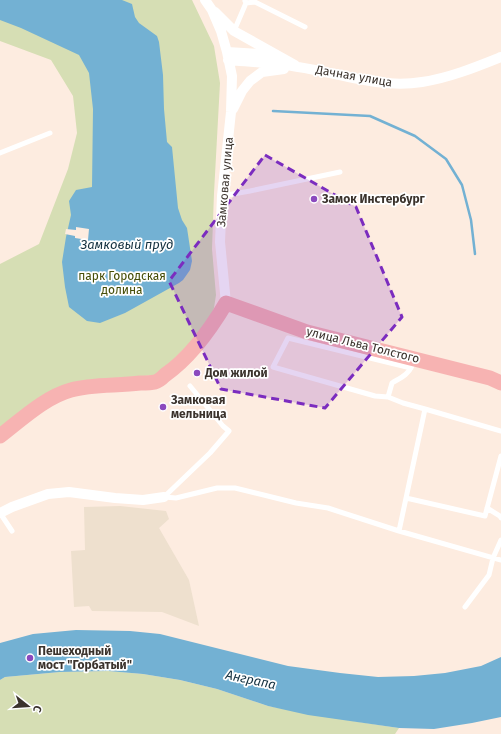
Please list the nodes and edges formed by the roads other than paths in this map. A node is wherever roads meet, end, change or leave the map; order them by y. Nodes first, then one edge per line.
1 (205, 0) edge
2 (246, 1) edge
3 (212, 10) junction
4 (305, 27) dead end
5 (234, 31) junction
6 (228, 56) junction
7 (501, 57) edge
8 (298, 66) junction
9 (232, 112) junction
10 (50, 133) dead end
11 (0, 153) edge
12 (340, 172) dead end
13 (222, 196) junction
14 (226, 303) junction
15 (413, 363) junction
16 (501, 383) edge
17 (190, 386) dead end
18 (388, 397) junction
19 (425, 409) junction
20 (501, 431) edge
21 (0, 436) edge
22 (501, 456) edge
23 (164, 497) junction
24 (406, 498) junction
25 (487, 508) junction
26 (0, 513) edge
27 (501, 518) edge
28 (12, 531) dead end
29 (399, 531) junction
30 (501, 540) edge
31 (493, 558) junction
32 (501, 560) edge
33 (465, 607) dead end

1 - 3 street, Дачная улица
2 - 4 lane
2 - 5 lane
3 - 5 street, Дачная улица
3 - 6 street, Дачная улица
5 - 8 street, Дачная улица
6 - 8 street, Дачная улица
6 - 9 street, Замковая улица
7 - 8 street, Дачная улица
8 - 9 street, Дачная улица
9 - 13 street, Замковая улица
10 - 11 lane
12 - 13 lane
13 - 14 street, Замковая улица
14 - 15 main road, улица Льва Толстого
14 - 21 main road
15 - 16 main road, улица Льва Толстого
15 - 18 lane
15 - 18 lane
17 - 23 lane
18 - 19 lane
19 - 20 lane
19 - 24 lane
22 - 25 lane
23 - 26 street
23 - 29 lane
24 - 25 lane
24 - 29 lane
25 - 27 lane
26 - 28 lane
29 - 31 lane
30 - 31 lane
31 - 32 lane
31 - 33 lane

